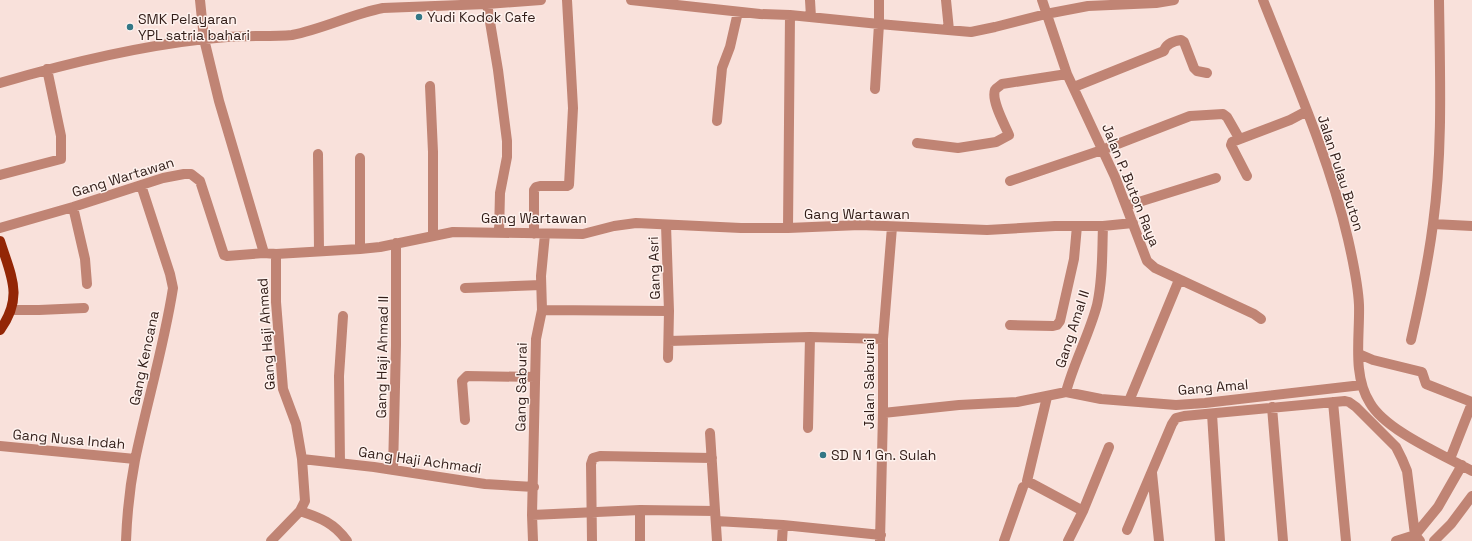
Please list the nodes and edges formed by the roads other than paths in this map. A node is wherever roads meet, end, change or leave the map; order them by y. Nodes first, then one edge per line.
1 (200, 0) edge
2 (531, 0) edge
3 (541, 0) edge
4 (567, 0) edge
5 (631, 0) edge
6 (810, 0) edge
7 (879, 0) edge
8 (946, 0) edge
9 (1042, 0) edge
10 (1174, 0) edge
11 (1263, 0) edge
12 (1439, 0) edge
13 (462, 2) edge
14 (682, 2) edge
15 (487, 4) junction
16 (738, 12) junction
17 (1046, 14) junction
18 (790, 15) junction
19 (811, 17) junction
20 (880, 24) junction
21 (949, 30) junction
22 (204, 39) junction
23 (47, 69) junction
24 (1207, 73) dead end
25 (1068, 74) junction
26 (0, 83) edge
27 (430, 86) dead end
28 (1074, 87) junction
29 (875, 89) dead end
30 (1306, 111) junction
31 (717, 122) dead end
32 (1239, 138) junction
33 (917, 143) dead end
34 (1102, 150) junction
35 (318, 154) dead end
36 (360, 158) dead end
37 (0, 175) edge
38 (1247, 176) dead end
39 (1216, 178) dead end
40 (1010, 182) dead end
41 (142, 185) junction
42 (1126, 206) junction
43 (74, 207) junction
44 (1133, 223) junction
45 (1433, 224) junction
46 (666, 225) junction
47 (1077, 226) junction
48 (1103, 226) junction
49 (1472, 226) edge
50 (892, 227) junction
51 (0, 228) edge
52 (788, 228) junction
53 (499, 233) junction
54 (534, 234) junction
55 (545, 234) junction
56 (433, 236) junction
57 (0, 241) edge
58 (396, 243) junction
59 (360, 249) junction
60 (319, 251) junction
61 (264, 253) junction
62 (276, 254) junction
63 (1179, 280) junction
64 (87, 284) dead end
65 (541, 285) junction
66 (465, 288) dead end
67 (84, 308) dead end
68 (12, 310) junction
69 (542, 310) junction
70 (669, 311) junction
71 (343, 316) dead end
72 (1261, 319) dead end
73 (1010, 325) dead end
74 (0, 330) edge
75 (810, 337) junction
76 (883, 339) junction
77 (1411, 340) dead end
78 (669, 341) junction
79 (1359, 354) junction
80 (668, 358) dead end
81 (535, 377) junction
82 (1362, 385) junction
83 (1066, 392) junction
84 (1047, 397) junction
85 (1129, 401) junction
86 (1333, 402) junction
87 (1472, 403) edge
88 (1272, 407) junction
89 (883, 413) junction
90 (1212, 414) junction
91 (465, 420) dead end
92 (808, 428) dead end
93 (710, 433) dead end
94 (0, 446) edge
95 (1109, 447) dead end
96 (712, 458) junction
97 (135, 459) junction
98 (302, 459) junction
99 (1450, 459) junction
100 (340, 463) junction
101 (1462, 465) junction
102 (394, 470) junction
103 (1152, 471) junction
104 (1472, 471) edge
105 (1023, 486) dead end
106 (534, 487) junction
107 (1472, 496) edge
108 (640, 510) junction
109 (300, 511) junction
110 (715, 511) junction
111 (1083, 511) junction
112 (592, 512) junction
113 (532, 515) junction
114 (716, 521) junction
115 (784, 525) junction
116 (1127, 530) dead end
117 (881, 538) edge
118 (1418, 538) edge
119 (126, 541) edge
120 (271, 541) edge
121 (347, 541) edge
122 (533, 541) edge
123 (592, 541) edge
124 (640, 541) edge
125 (717, 541) edge
126 (782, 541) edge
127 (1004, 541) edge
128 (1068, 541) edge
129 (1158, 541) edge
130 (1220, 541) edge
131 (1284, 541) edge
132 (1346, 541) edge
133 (1396, 541) edge
134 (1434, 541) edge

1 - 22 street
2 - 3 street
2 - 15 street
4 - 54 street
5 - 14 street
6 - 19 street
7 - 20 street
8 - 21 street
9 - 17 street, Jalan P. Buton Raya
10 - 17 street
11 - 30 street, Jalan Pulau Buton
12 - 45 street
13 - 15 street
13 - 22 street
14 - 16 street
15 - 53 street
16 - 18 street
16 - 31 street
17 - 21 street
17 - 25 street, Jalan P. Buton Raya
18 - 19 street
18 - 52 street
19 - 20 street
20 - 21 street
20 - 29 street
22 - 23 street
22 - 61 street
23 - 26 street
23 - 37 street
24 - 28 street
25 - 28 street, Jalan P. Buton Raya
25 - 33 street
27 - 56 street
28 - 34 street, Jalan P. Buton Raya
30 - 32 street
30 - 79 street, Jalan Pulau Buton
32 - 34 street
32 - 38 street
34 - 40 street
34 - 42 street, Jalan P. Buton Raya
35 - 60 street
36 - 59 street
39 - 42 street
41 - 43 street, Gang Wartawan
41 - 61 street, Gang Wartawan
41 - 97 street, Gang Kencana
42 - 44 street, Jalan P. Buton Raya
43 - 51 street, Gang Wartawan
43 - 64 street
44 - 48 street, Gang Wartawan
44 - 63 street, Jalan P. Buton Raya
45 - 49 street
45 - 77 street
46 - 52 street, Gang Wartawan
46 - 55 street, Gang Wartawan
46 - 70 street, Gang Asri
47 - 48 street, Gang Wartawan
47 - 50 street, Gang Wartawan
47 - 73 street
48 - 83 street, Gang Amal II
50 - 52 street, Gang Wartawan
50 - 76 street, Jalan Saburai
53 - 54 street, Gang Wartawan
53 - 56 street, Gang Wartawan
54 - 55 street, Gang Wartawan
55 - 65 street, Gang Saburai
56 - 58 street, Gang Wartawan
57 - 68 main road
58 - 59 street, Gang Wartawan
58 - 102 street, Gang Haji Ahmad II
59 - 60 street, Gang Wartawan
60 - 62 street, Gang Wartawan
61 - 62 street, Gang Wartawan
62 - 98 street, Gang Haji Ahmad
63 - 72 street, Jalan P. Buton Raya
63 - 85 street
65 - 66 street
65 - 69 street, Gang Saburai
67 - 68 street
68 - 74 main road
69 - 70 street
69 - 81 street, Gang Saburai
70 - 78 street, Gang Asri
71 - 100 street
75 - 76 street
75 - 78 street
75 - 92 street
76 - 89 street, Jalan Saburai
78 - 80 street, Gang Asri
79 - 82 street, Jalan Pulau Buton
79 - 87 street
81 - 91 street
81 - 106 street, Gang Saburai
82 - 85 street, Gang Amal
82 - 99 street, Jalan Pulau Buton
83 - 84 street
83 - 85 street, Gang Amal
84 - 89 street
84 - 111 street
86 - 88 street
86 - 118 street
86 - 132 street
87 - 99 street
88 - 90 street
88 - 131 street
89 - 117 street, Jalan Saburai
90 - 103 street
90 - 130 street
93 - 96 street
94 - 97 street, Gang Nusa Indah
95 - 111 street
96 - 110 street
96 - 112 street
97 - 119 street, Gang Kencana
98 - 100 street, Gang Haji Achmadi
98 - 109 street, Gang Haji Ahmad
99 - 101 street, Jalan Pulau Buton
100 - 102 street, Gang Haji Achmadi
101 - 104 street, Jalan Pulau Buton
101 - 118 street
102 - 106 street, Gang Haji Achmadi
103 - 116 street
103 - 129 street
105 - 127 street
106 - 113 street, Gang Saburai
107 - 134 street
108 - 110 street
108 - 112 street
108 - 124 street
109 - 120 street, Gang Haji Ahmad
109 - 121 street
110 - 114 street
111 - 128 street
112 - 113 street
112 - 123 street
113 - 122 street, Gang Saburai
114 - 115 street
114 - 125 street
115 - 117 street
115 - 126 street
118 - 133 street

